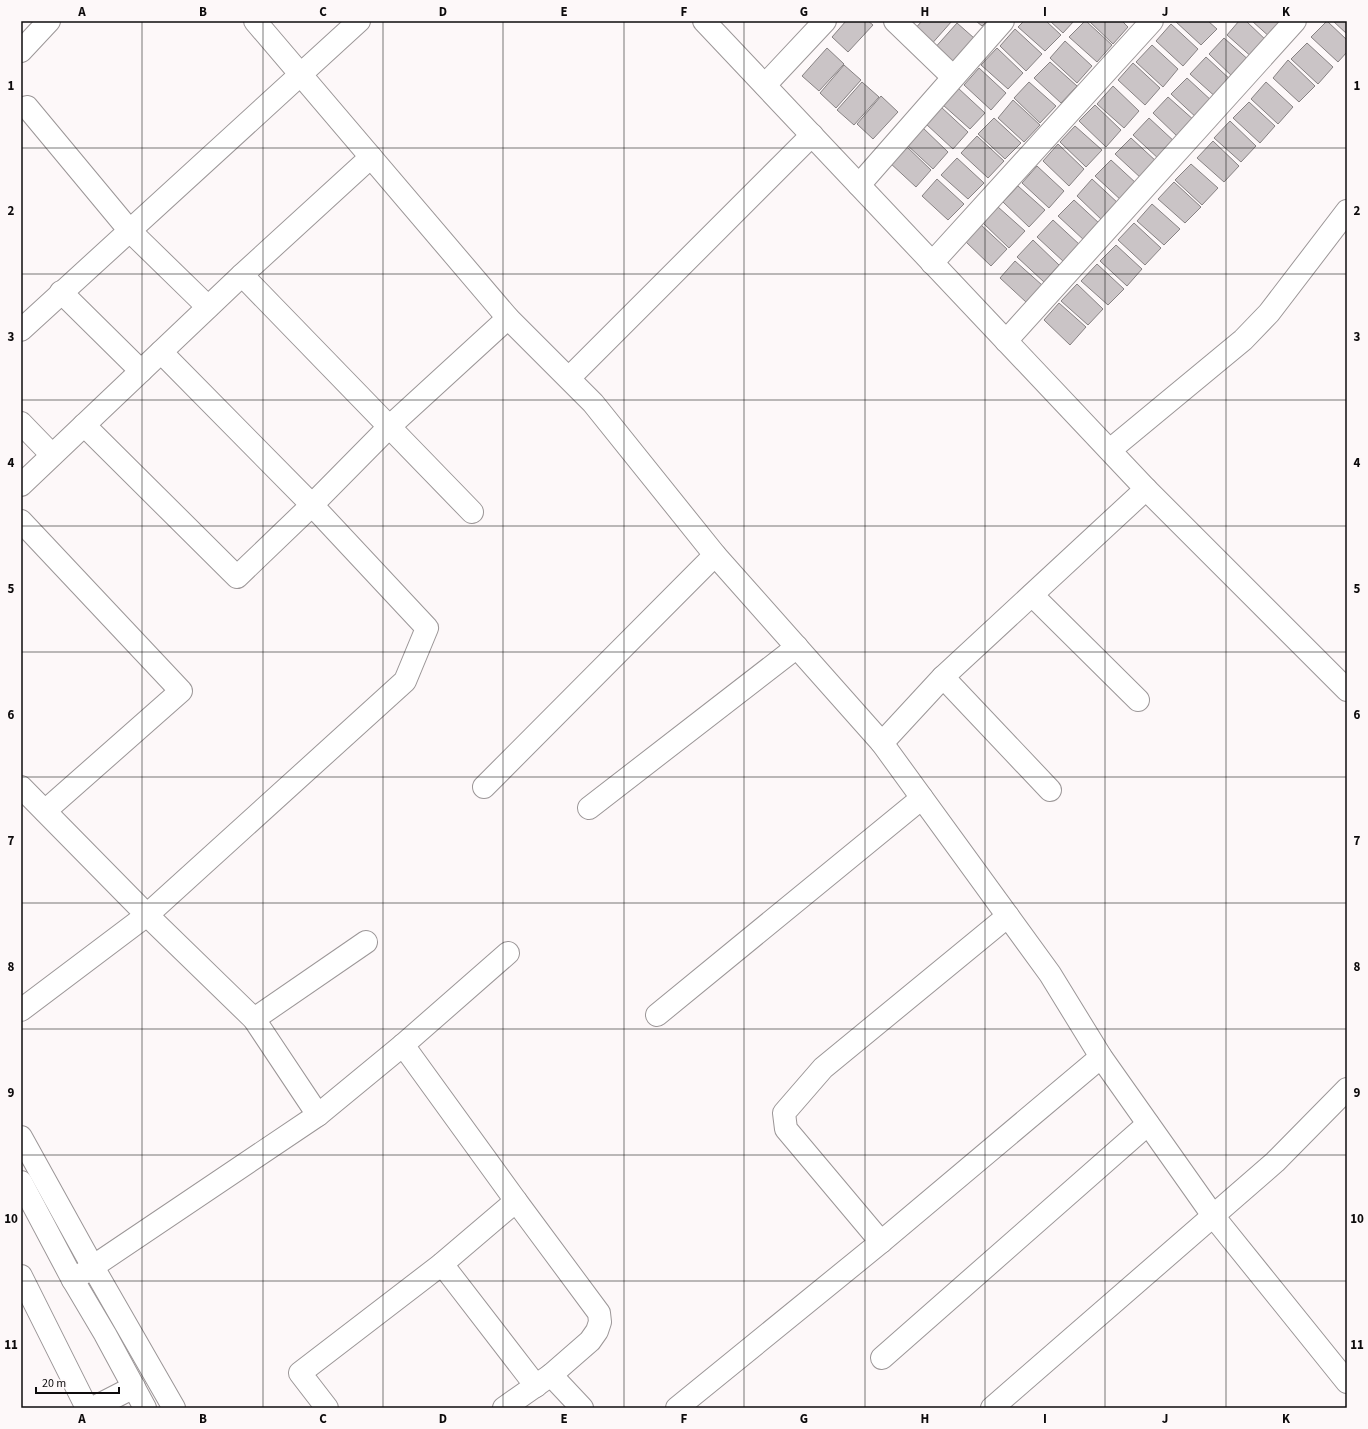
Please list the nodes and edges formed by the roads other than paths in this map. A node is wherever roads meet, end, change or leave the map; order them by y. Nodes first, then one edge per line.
1 (49, 21) edge
2 (255, 21) edge
3 (359, 21) edge
4 (704, 21) edge
5 (824, 21) edge
6 (895, 21) edge
7 (1003, 21) edge
8 (1152, 21) edge
9 (1295, 21) edge
10 (21, 51) edge
11 (300, 74) junction
12 (953, 77) junction
13 (765, 85) junction
14 (28, 107) dead end
15 (812, 135) junction
16 (370, 157) junction
17 (859, 185) junction
18 (1347, 211) edge
19 (130, 231) junction
20 (932, 263) junction
21 (242, 275) junction
22 (61, 292) junction
23 (208, 307) junction
24 (508, 318) junction
25 (21, 330) edge
26 (1006, 341) junction
27 (161, 352) junction
28 (141, 371) junction
29 (569, 378) junction
30 (21, 423) edge
31 (84, 425) junction
32 (389, 427) junction
33 (1110, 450) junction
34 (52, 455) junction
35 (21, 485) edge
36 (1146, 489) junction
37 (312, 505) junction
38 (472, 512) dead end
39 (21, 521) edge
40 (715, 555) junction
41 (1032, 595) junction
42 (797, 647) junction
43 (943, 677) junction
44 (1347, 690) edge
45 (1138, 700) dead end
46 (882, 743) junction
47 (21, 787) edge
48 (484, 787) dead end
49 (1050, 790) dead end
50 (922, 798) junction
51 (589, 808) dead end
52 (45, 811) junction
53 (147, 915) junction
54 (1008, 916) junction
55 (366, 942) dead end
56 (508, 953) dead end
57 (21, 1010) edge
58 (657, 1015) dead end
59 (254, 1019) junction
60 (403, 1046) junction
61 (1101, 1057) junction
62 (1347, 1089) edge
63 (318, 1115) junction
64 (1148, 1124) junction
65 (21, 1137) edge
66 (21, 1182) edge
67 (516, 1201) junction
68 (1214, 1216) junction
69 (881, 1242) junction
70 (442, 1264) junction
71 (93, 1267) junction
72 (21, 1276) edge
73 (73, 1280) junction
74 (882, 1358) dead end
75 (544, 1380) junction
76 (1347, 1382) edge
77 (134, 1387) junction
78 (87, 1408) edge
79 (92, 1408) edge
80 (145, 1408) edge
81 (174, 1408) edge
82 (327, 1408) edge
83 (504, 1408) edge
84 (582, 1408) edge
85 (676, 1408) edge
86 (992, 1408) edge

1 - 10 street
2 - 11 street
3 - 11 street
4 - 13 street
5 - 13 street
6 - 12 street
7 - 12 street
8 - 20 street
9 - 26 street
11 - 16 street
11 - 19 street
12 - 17 street
13 - 15 street
14 - 19 street
15 - 17 street
15 - 29 street
16 - 21 street
16 - 24 street
17 - 20 street
18 - 33 street
19 - 22 street
19 - 23 street
20 - 26 street
21 - 23 street
21 - 32 street
22 - 25 street
22 - 28 street
23 - 27 street
24 - 29 street
24 - 32 street
26 - 33 street
27 - 28 street
27 - 37 street
28 - 31 street
29 - 40 street
30 - 34 street
31 - 34 street
31 - 37 street
32 - 37 street
32 - 38 street
33 - 36 street
34 - 35 street
36 - 41 street
36 - 44 street
37 - 53 street
39 - 52 street
40 - 42 street
40 - 48 street
41 - 43 street
41 - 45 street
42 - 46 street
42 - 51 street
43 - 46 street
43 - 49 street
46 - 50 street
47 - 52 street
50 - 54 street
50 - 58 street
52 - 53 street
53 - 57 street
53 - 59 street
54 - 61 street
54 - 69 street
55 - 59 street
56 - 60 street
59 - 63 street
60 - 63 street
60 - 67 street
61 - 64 street
61 - 69 street
62 - 68 street
63 - 71 street
64 - 68 street
64 - 74 street
65 - 71 street
66 - 73 street
67 - 70 street
67 - 75 street
68 - 76 street
68 - 86 street
69 - 85 street
70 - 75 street
70 - 82 street
71 - 73 street
71 - 81 street
72 - 78 street
73 - 77 street
75 - 83 street
75 - 84 street
77 - 79 street
77 - 80 street

